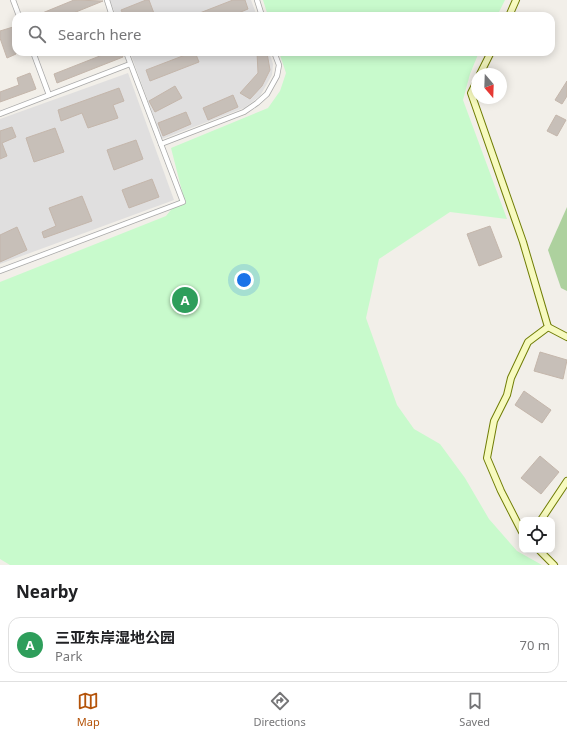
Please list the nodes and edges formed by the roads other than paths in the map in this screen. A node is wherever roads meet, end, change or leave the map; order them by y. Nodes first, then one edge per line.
1 (13, 0) edge
2 (106, 0) edge
3 (257, 0) edge
4 (516, 0) edge
5 (18, 12) edge
6 (110, 12) edge
7 (261, 12) edge
8 (511, 12) edge
9 (34, 56) edge
10 (127, 56) edge
11 (276, 56) edge
12 (489, 56) edge
13 (130, 64) junction
14 (483, 68) edge
15 (49, 95) junction
16 (475, 104) edge
17 (0, 114) edge
18 (161, 144) junction
19 (0, 271) edge
20 (548, 327) junction
21 (567, 337) edge
22 (567, 481) edge
23 (543, 517) edge
24 (519, 526) edge
25 (541, 553) edge
26 (554, 565) edge

1 - 5 street
2 - 6 street
3 - 7 street
4 - 8 street
9 - 15 street
10 - 13 street
11 - 18 street
12 - 14 street
13 - 15 street
13 - 18 street
15 - 17 street
16 - 20 street
18 - 19 street
20 - 21 street
20 - 24 street
22 - 23 street
25 - 26 street

